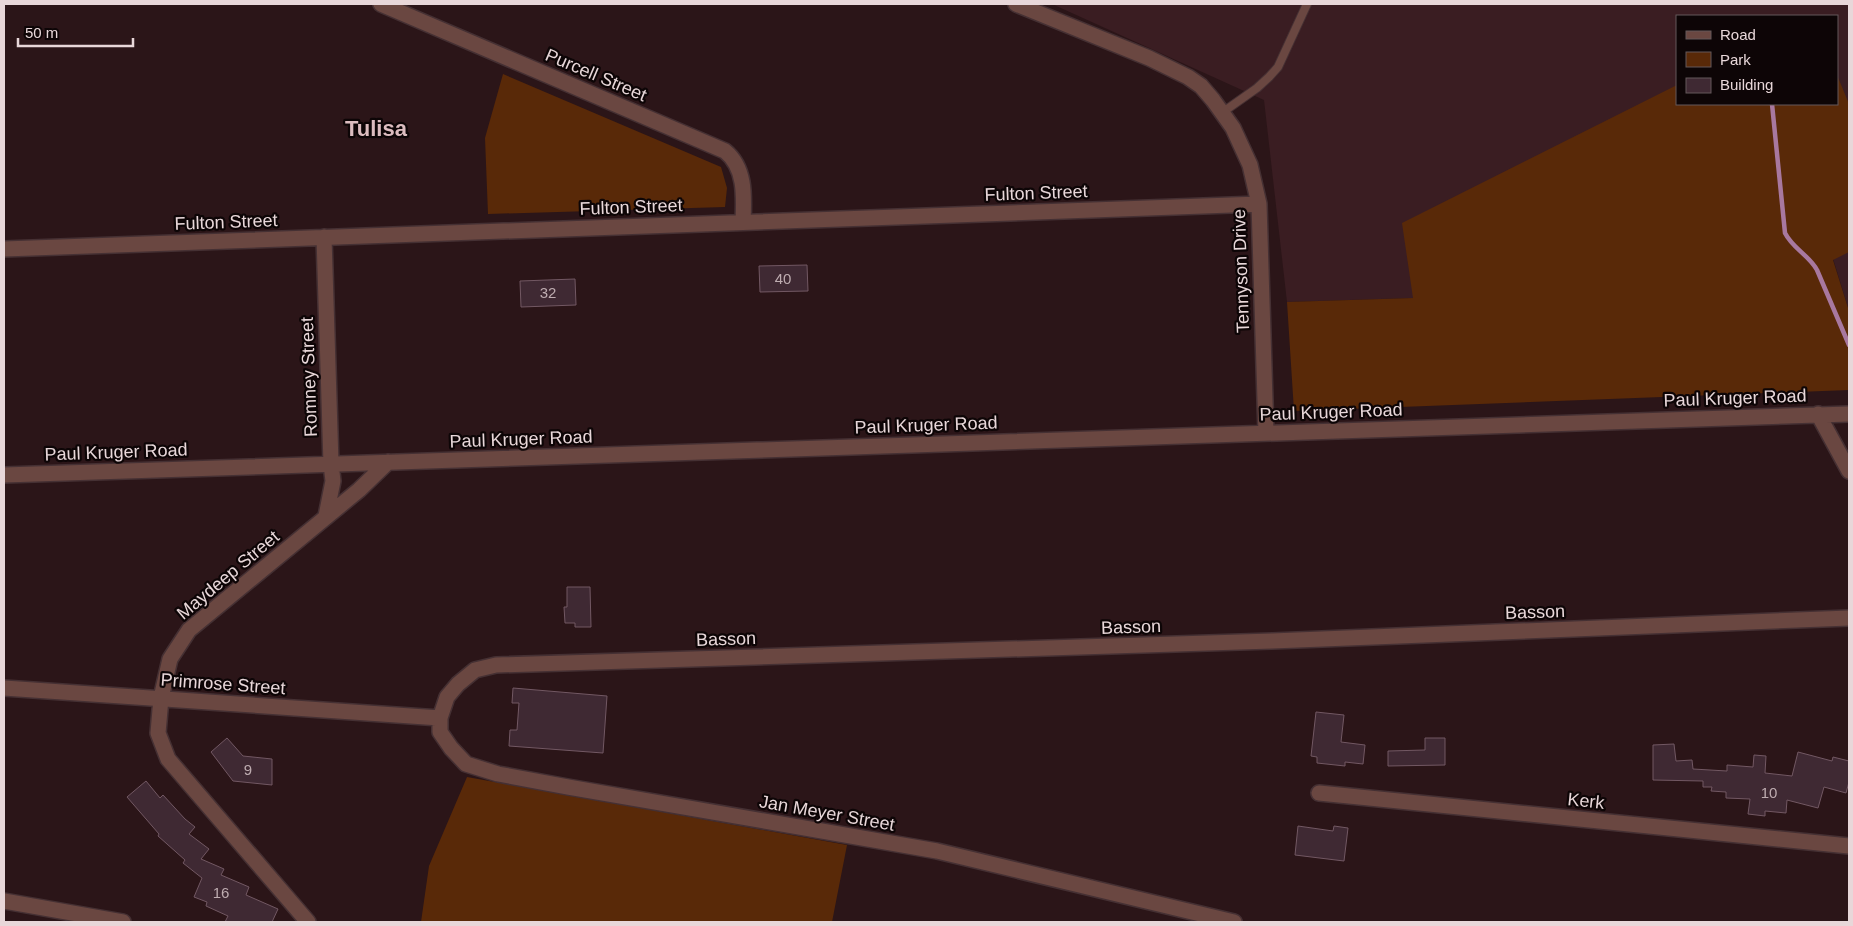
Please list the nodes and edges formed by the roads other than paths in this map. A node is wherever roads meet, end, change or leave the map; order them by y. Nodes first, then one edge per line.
1 (381, 4) edge
2 (1016, 4) edge
3 (1307, 4) edge
4 (1223, 112) junction
5 (1259, 204) junction
6 (744, 222) junction
7 (324, 237) junction
8 (4, 249) edge
9 (1818, 414) junction
10 (1849, 414) edge
11 (1266, 433) junction
12 (388, 462) junction
13 (330, 464) junction
14 (1849, 471) edge
15 (4, 475) edge
16 (326, 516) junction
17 (1849, 618) edge
18 (4, 688) edge
19 (162, 698) junction
20 (440, 718) junction
21 (1319, 793) dead end
22 (1849, 846) edge
23 (4, 901) edge
24 (301, 919) edge
25 (123, 922) edge
26 (1234, 922) edge

1 - 6 street, Purcell Street
2 - 4 street, Tennyson Drive
3 - 4 lane
4 - 5 street, Tennyson Drive
5 - 6 street, Fulton Street
5 - 11 street, Tennyson Drive
6 - 7 street, Fulton Street
7 - 8 street, Fulton Street
7 - 13 street, Romney Street
9 - 10 street, Paul Kruger Road
9 - 11 street, Paul Kruger Road
9 - 14 street
11 - 12 street, Paul Kruger Road
12 - 13 street, Paul Kruger Road
12 - 16 street, Maydeep Street
13 - 15 street, Paul Kruger Road
13 - 16 street, Romney Street
16 - 19 street, Maydeep Street
17 - 20 street, Basson
18 - 19 street, Primrose Street
19 - 20 street, Primrose Street
19 - 24 street, Maydeep Street
20 - 26 street, Jan Meyer Street
21 - 22 street, Kerk
23 - 25 street

